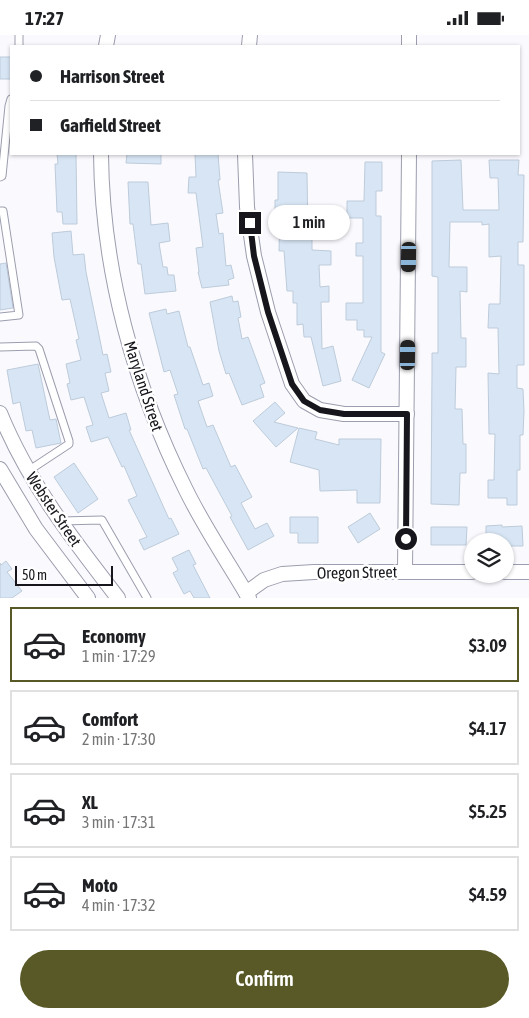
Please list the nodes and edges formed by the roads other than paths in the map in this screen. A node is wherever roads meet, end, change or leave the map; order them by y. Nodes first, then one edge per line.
1 (10, 101) edge
2 (101, 155) edge
3 (245, 155) edge
4 (409, 155) edge
5 (0, 177) edge
6 (0, 211) edge
7 (0, 317) edge
8 (0, 347) edge
9 (0, 413) edge
10 (407, 414) junction
11 (3, 429) edge
12 (0, 469) edge
13 (28, 471) junction
14 (60, 521) junction
15 (405, 571) junction
16 (464, 572) edge
17 (514, 572) edge
18 (529, 572) edge
19 (247, 595) edge
20 (88, 598) edge
21 (118, 598) edge
22 (147, 598) edge

1 - 5 lane
2 - 19 street, Maryland Street
3 - 10 street
4 - 10 street
6 - 7 lane
8 - 13 lane
9 - 11 street, Webster Street
10 - 15 street
11 - 13 street, Webster Street
12 - 20 street, Webster Street
13 - 14 street, Webster Street
14 - 21 street, Webster Street
14 - 22 lane
15 - 16 street, Oregon Street
15 - 19 street, Oregon Street
17 - 18 street

